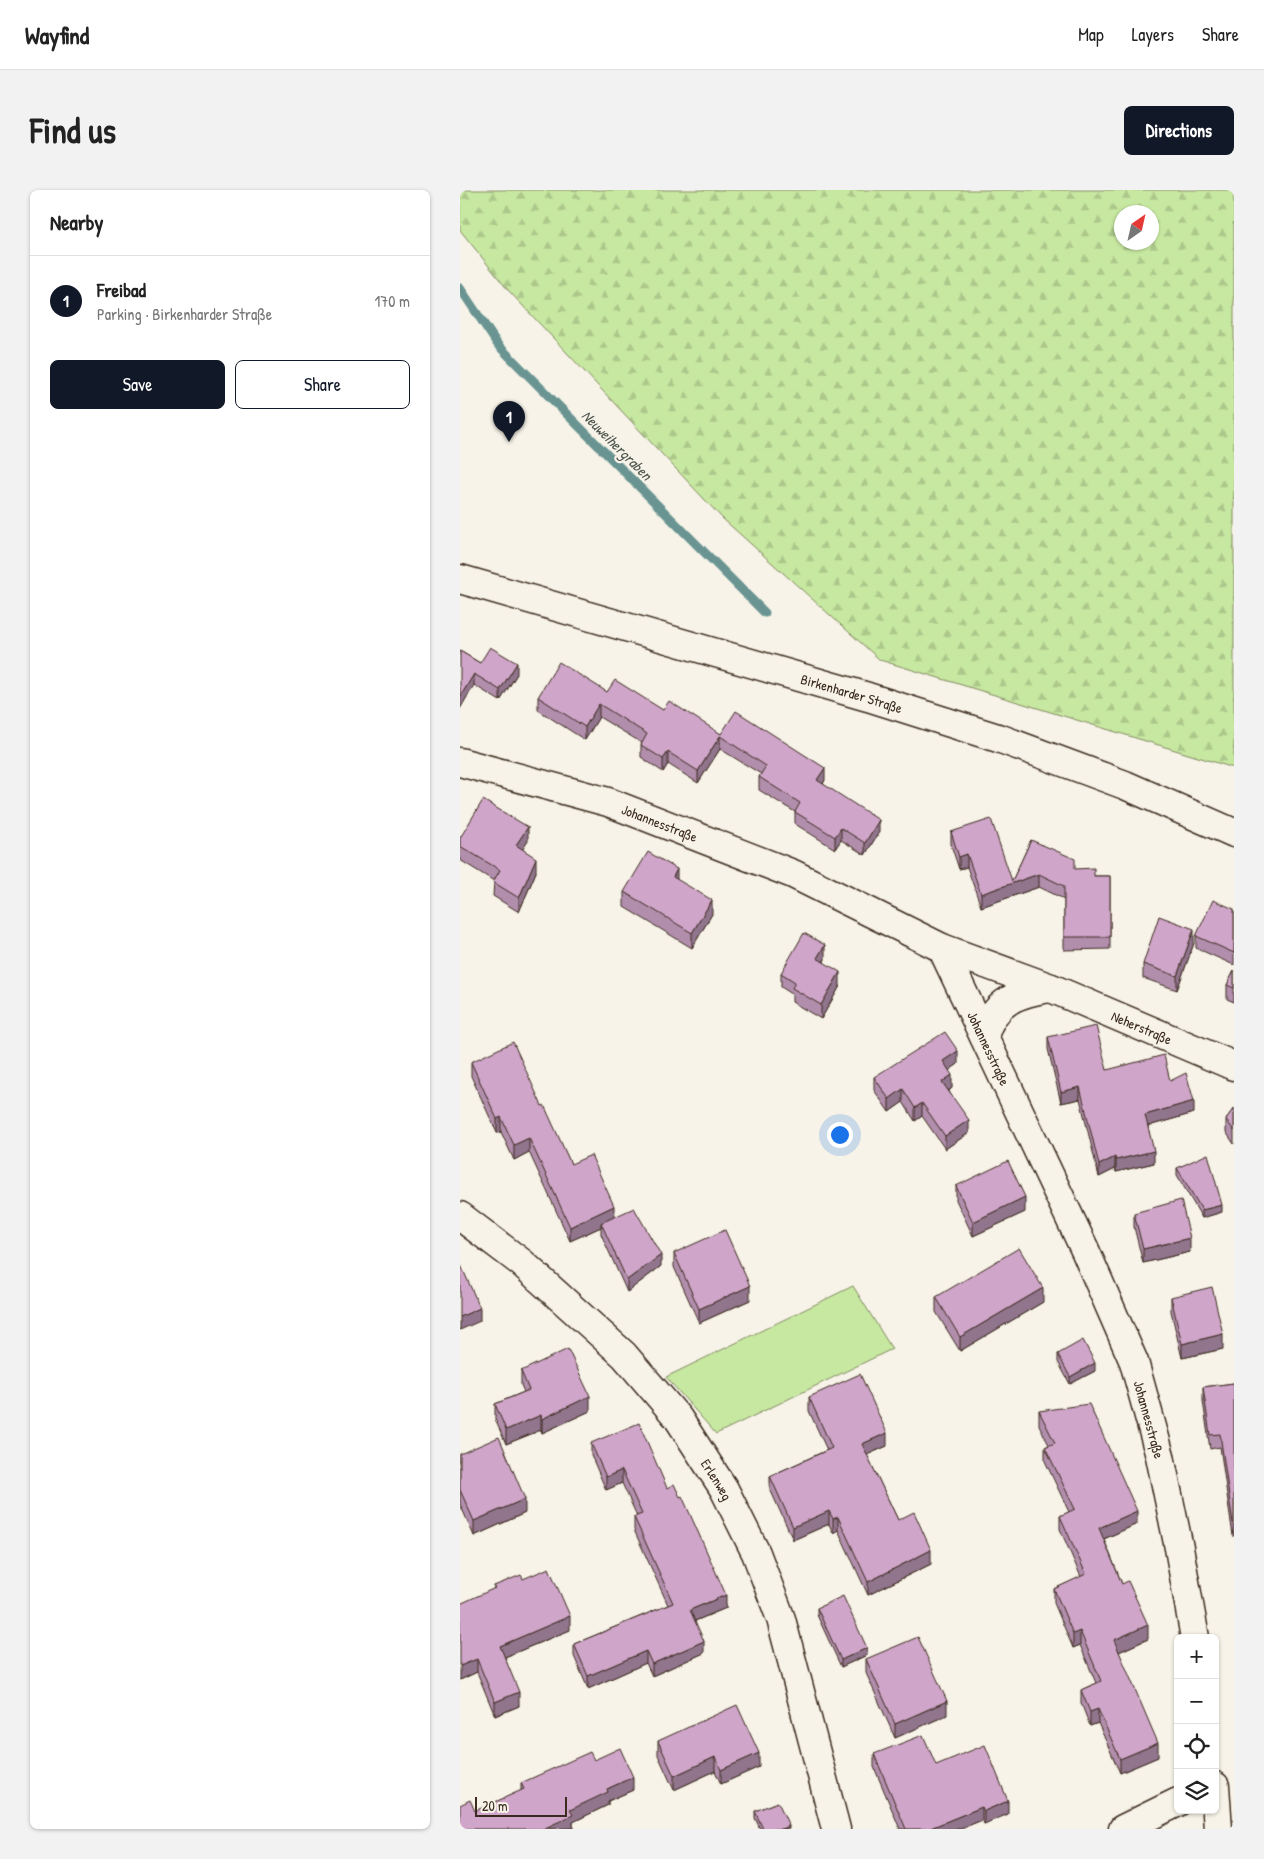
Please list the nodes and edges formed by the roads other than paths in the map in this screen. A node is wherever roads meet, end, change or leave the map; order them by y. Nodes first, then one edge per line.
1 (460, 579) edge
2 (460, 762) edge
3 (1234, 834) edge
4 (942, 948) junction
5 (1050, 988) junction
6 (984, 1036) junction
7 (1234, 1066) edge
8 (460, 1216) edge
9 (1194, 1634) edge
10 (1234, 1775) edge
11 (1219, 1783) edge
12 (1174, 1804) edge
13 (1217, 1814) edge
14 (836, 1829) edge
15 (1123, 1829) edge
16 (1218, 1829) edge

1 - 3 street, Birkenharder Straße
2 - 4 street, Johannesstraße
4 - 5 street, Neherstraße
4 - 6 street, Johannesstraße
5 - 6 street
5 - 7 street, Neherstraße
6 - 9 street, Johannesstraße
8 - 14 street, Erlenweg
10 - 11 street
12 - 15 street
13 - 16 street

